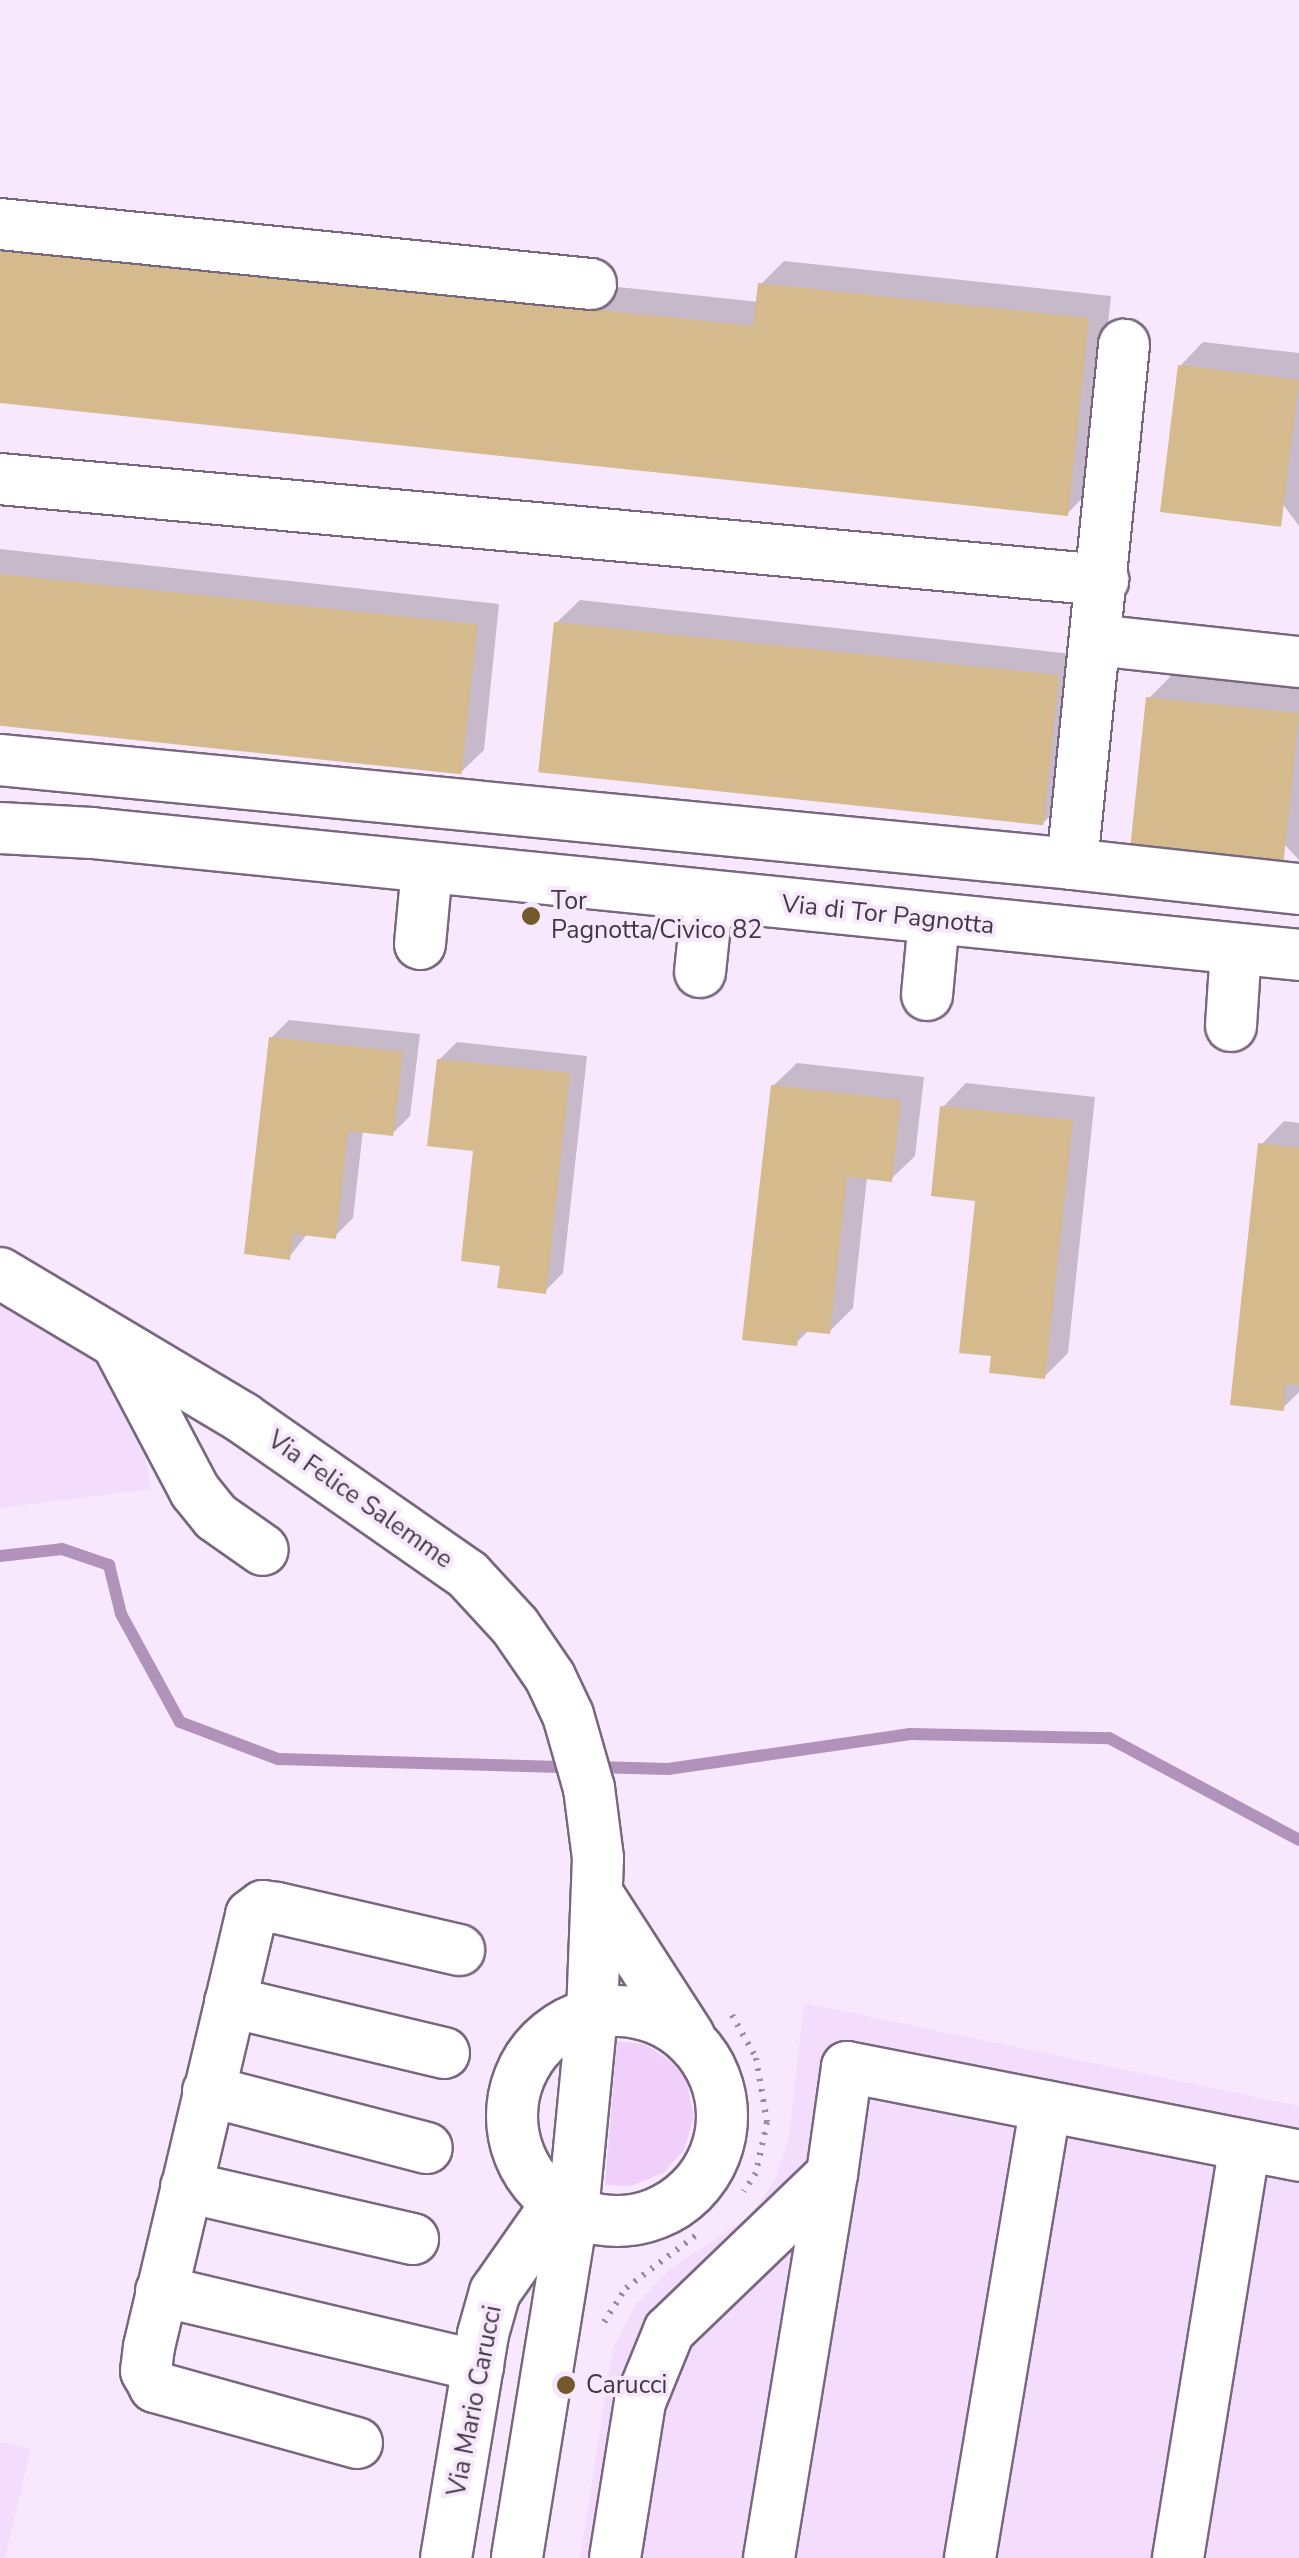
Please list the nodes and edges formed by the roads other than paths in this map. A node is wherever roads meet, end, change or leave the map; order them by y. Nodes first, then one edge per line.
1 (0, 224) edge
2 (591, 284) dead end
3 (1124, 345) dead end
4 (0, 479) edge
5 (1102, 580) junction
6 (1096, 640) junction
7 (1299, 662) edge
8 (0, 760) edge
9 (0, 828) edge
10 (1072, 864) junction
11 (427, 868) junction
12 (1299, 889) edge
13 (708, 896) junction
14 (934, 920) junction
15 (420, 944) dead end
16 (1236, 949) junction
17 (1299, 955) edge
18 (700, 972) dead end
19 (927, 996) dead end
20 (1231, 1026) dead end
21 (0, 1273) edge
22 (119, 1347) junction
23 (263, 1550) dead end
24 (597, 1893) junction
25 (459, 1950) dead end
26 (230, 2002) junction
27 (592, 2014) junction
28 (444, 2053) dead end
29 (702, 2056) junction
30 (208, 2091) junction
31 (1046, 2106) junction
32 (1245, 2145) junction
33 (428, 2148) dead end
34 (1299, 2156) edge
35 (832, 2174) junction
36 (186, 2188) junction
37 (565, 2207) junction
38 (413, 2239) dead end
39 (161, 2291) junction
40 (478, 2366) junction
41 (357, 2443) dead end
42 (446, 2558) edge
43 (517, 2558) edge
44 (615, 2558) edge
45 (769, 2558) edge
46 (970, 2558) edge
47 (1178, 2558) edge

1 - 2 street
3 - 5 street
4 - 5 street
5 - 6 street
6 - 7 street
6 - 10 street
8 - 10 street
9 - 11 street, Via di Tor Pagnotta
10 - 12 street
11 - 13 street, Via di Tor Pagnotta
11 - 15 street
13 - 14 street, Via di Tor Pagnotta
13 - 18 street
14 - 16 street, Via di Tor Pagnotta
14 - 19 street
16 - 17 street, Via di Tor Pagnotta
16 - 20 street
21 - 22 street, Via Felice Salemme
22 - 23 street
22 - 24 street, Via Felice Salemme
24 - 27 street, Via Felice Salemme
24 - 29 street, Via Felice Salemme
25 - 26 street
26 - 28 street
26 - 30 street
27 - 29 street, Via Felice Salemme
27 - 37 street, Via Felice Salemme
27 - 37 street, Via Felice Salemme
29 - 37 street, Via Felice Salemme
30 - 33 street
30 - 36 street
31 - 32 street
31 - 35 street
31 - 46 street
32 - 34 street
32 - 47 street
35 - 44 street
35 - 45 street
36 - 38 street
36 - 39 street
37 - 40 street, Via Mario Carucci
37 - 43 street
39 - 40 street
39 - 41 street
40 - 42 street, Via Mario Carucci

